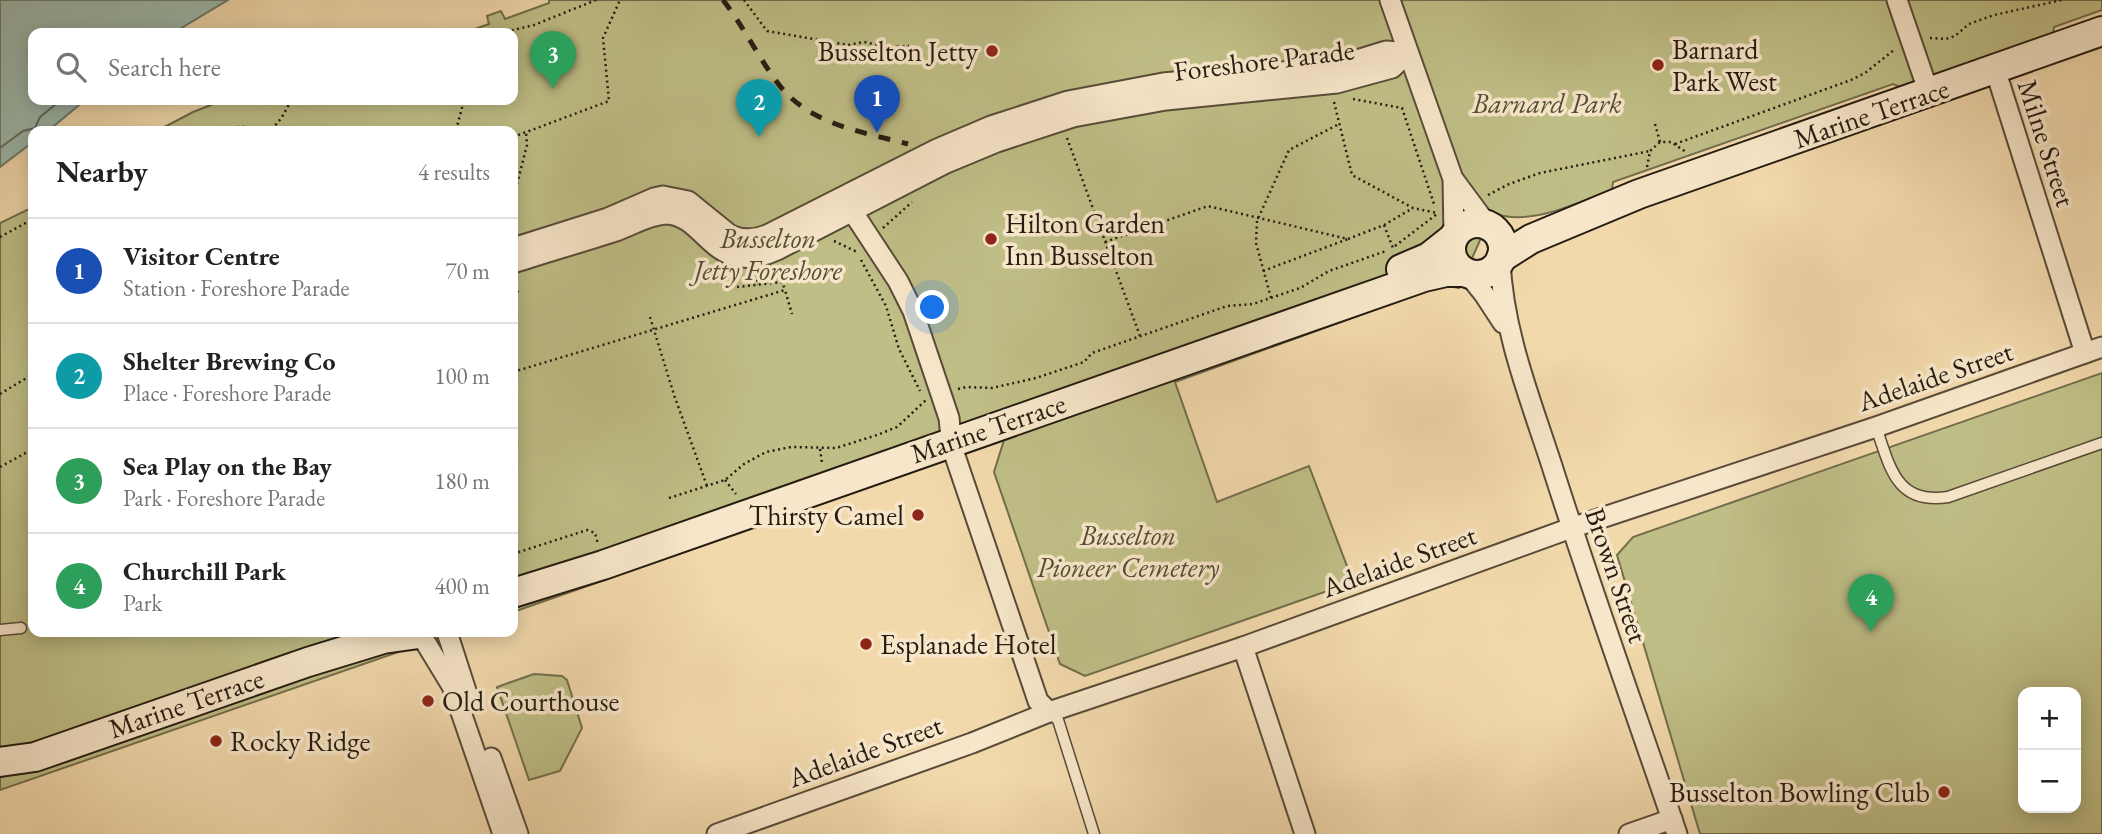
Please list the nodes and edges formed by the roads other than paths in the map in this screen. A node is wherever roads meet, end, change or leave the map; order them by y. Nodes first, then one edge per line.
1 (1390, 0) edge
2 (1897, 0) edge
3 (2102, 31) edge
4 (1408, 53) junction
5 (1995, 69) junction
6 (1929, 93) junction
7 (1639, 194) junction
8 (849, 203) junction
9 (1464, 223) junction
10 (518, 246) edge
11 (1500, 259) junction
12 (518, 260) edge
13 (1467, 273) junction
14 (1509, 332) junction
15 (2094, 350) edge
16 (1876, 427) junction
17 (951, 434) junction
18 (2102, 443) edge
19 (1571, 528) junction
20 (518, 576) edge
21 (518, 591) edge
22 (21, 628) dead end
23 (0, 630) edge
24 (362, 637) edge
25 (398, 637) edge
26 (431, 637) edge
27 (433, 637) edge
28 (1242, 647) junction
29 (308, 662) junction
30 (1049, 712) junction
31 (65, 745) junction
32 (0, 751) edge
33 (0, 762) edge
34 (1674, 826) edge
35 (503, 834) edge
36 (519, 834) edge
37 (717, 834) edge
38 (1094, 834) edge
39 (1305, 834) edge
40 (1629, 834) edge

1 - 4 street
2 - 6 street
3 - 5 street, Marine Terrace
4 - 8 street, Foreshore Parade
4 - 9 street
5 - 6 street, Marine Terrace
5 - 15 street, Milne Street
6 - 7 street, Marine Terrace
7 - 9 street, Marine Terrace
7 - 11 street, Marine Terrace
8 - 10 street, Foreshore Parade
8 - 12 street, Foreshore Parade
8 - 17 street
9 - 11 street
9 - 13 street
9 - 17 street, Marine Terrace
11 - 13 street
11 - 14 street, Brown Street
13 - 14 street, Brown Street
13 - 17 street, Marine Terrace
14 - 19 street, Brown Street
15 - 16 street, Adelaide Street
16 - 18 lane
16 - 19 street, Adelaide Street
17 - 20 street, Marine Terrace
17 - 21 street, Marine Terrace
17 - 30 street
19 - 28 street, Adelaide Street
19 - 34 street, Brown Street
22 - 23 lane
24 - 29 street, Marine Terrace
25 - 29 street, Marine Terrace
26 - 35 street
27 - 36 street
28 - 30 street, Adelaide Street
28 - 39 street
29 - 31 street, Marine Terrace
30 - 37 street, Adelaide Street
30 - 38 lane
31 - 32 street, Marine Terrace
31 - 33 street, Marine Terrace
34 - 40 street

